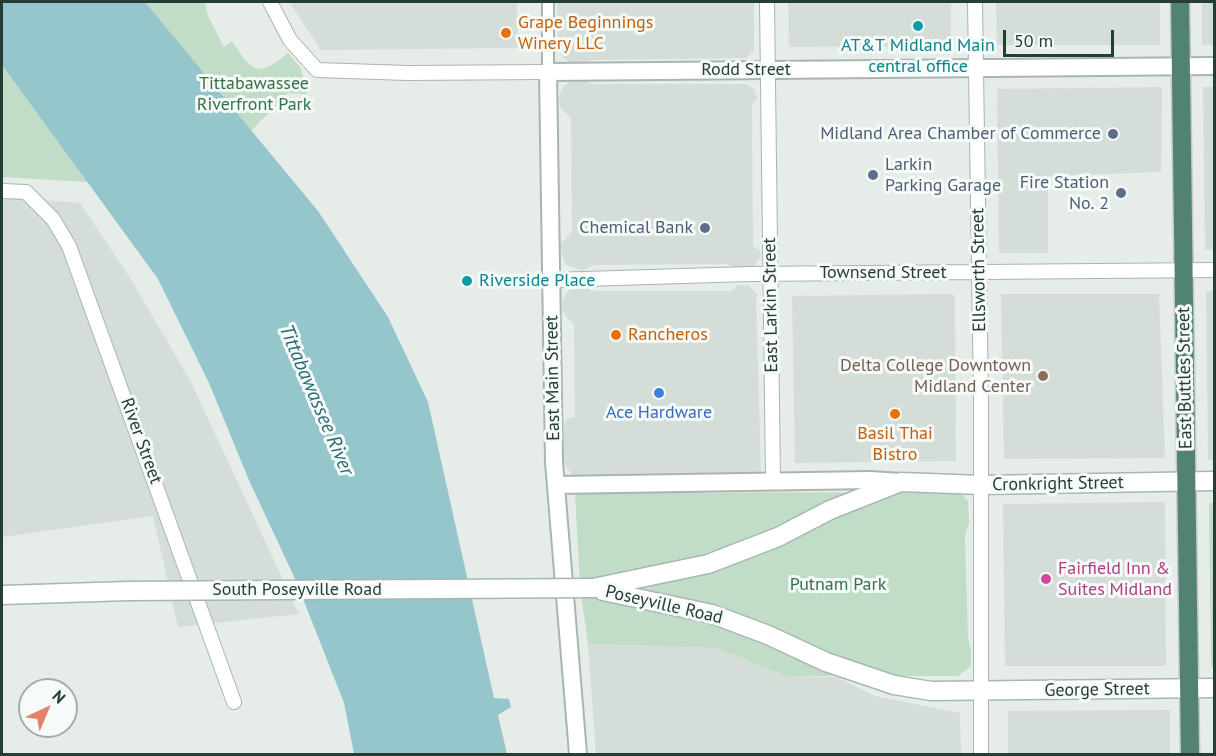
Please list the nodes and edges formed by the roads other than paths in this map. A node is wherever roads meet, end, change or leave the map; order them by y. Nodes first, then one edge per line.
1 (270, 2) edge
2 (548, 2) edge
3 (767, 2) edge
4 (975, 2) edge
5 (1180, 2) edge
6 (1181, 66) junction
7 (1215, 66) edge
8 (976, 67) junction
9 (768, 70) junction
10 (548, 72) junction
11 (2, 191) edge
12 (1184, 270) junction
13 (1215, 270) edge
14 (980, 272) junction
15 (771, 274) junction
16 (551, 280) junction
17 (773, 481) junction
18 (1186, 481) junction
19 (1215, 481) edge
20 (901, 482) junction
21 (556, 485) junction
22 (981, 485) junction
23 (593, 588) junction
24 (2, 595) edge
25 (1189, 688) junction
26 (1215, 688) edge
27 (979, 691) junction
28 (234, 702) dead end
29 (578, 754) edge
30 (981, 754) edge
31 (1190, 754) edge

1 - 10 street, Rodd Street
2 - 10 street, East Main Street
3 - 9 street, East Larkin Street
4 - 8 street, Ellsworth Street
5 - 6 highway, East Buttles Street
6 - 7 street, Rodd Street
6 - 8 street, Rodd Street
6 - 12 highway, East Buttles Street
8 - 9 street, Rodd Street
8 - 14 street, Ellsworth Street
9 - 10 street, Rodd Street
9 - 15 street, East Larkin Street
10 - 16 street, East Main Street
11 - 28 street, River Street
12 - 13 street, Townsend Street
12 - 14 street, Townsend Street
12 - 18 highway, East Buttles Street
14 - 15 street, Townsend Street
14 - 22 street, Ellsworth Street
15 - 16 street, Townsend Street
15 - 17 street, East Larkin Street
16 - 21 street, East Main Street
17 - 20 street
17 - 21 street
18 - 19 main road, Cronkright Street
18 - 22 main road, Cronkright Street
18 - 25 highway, East Buttles Street
20 - 22 main road, Cronkright Street
20 - 23 main road, Poseyville Road
21 - 29 street, East Main Street
22 - 27 street, Ellsworth Street
23 - 24 main road, South Poseyville Road, bridge
23 - 27 main road, Poseyville Road
25 - 26 main road, George Street
25 - 27 main road, George Street
25 - 31 highway, East Buttles Street
27 - 30 street, Ellsworth Street

